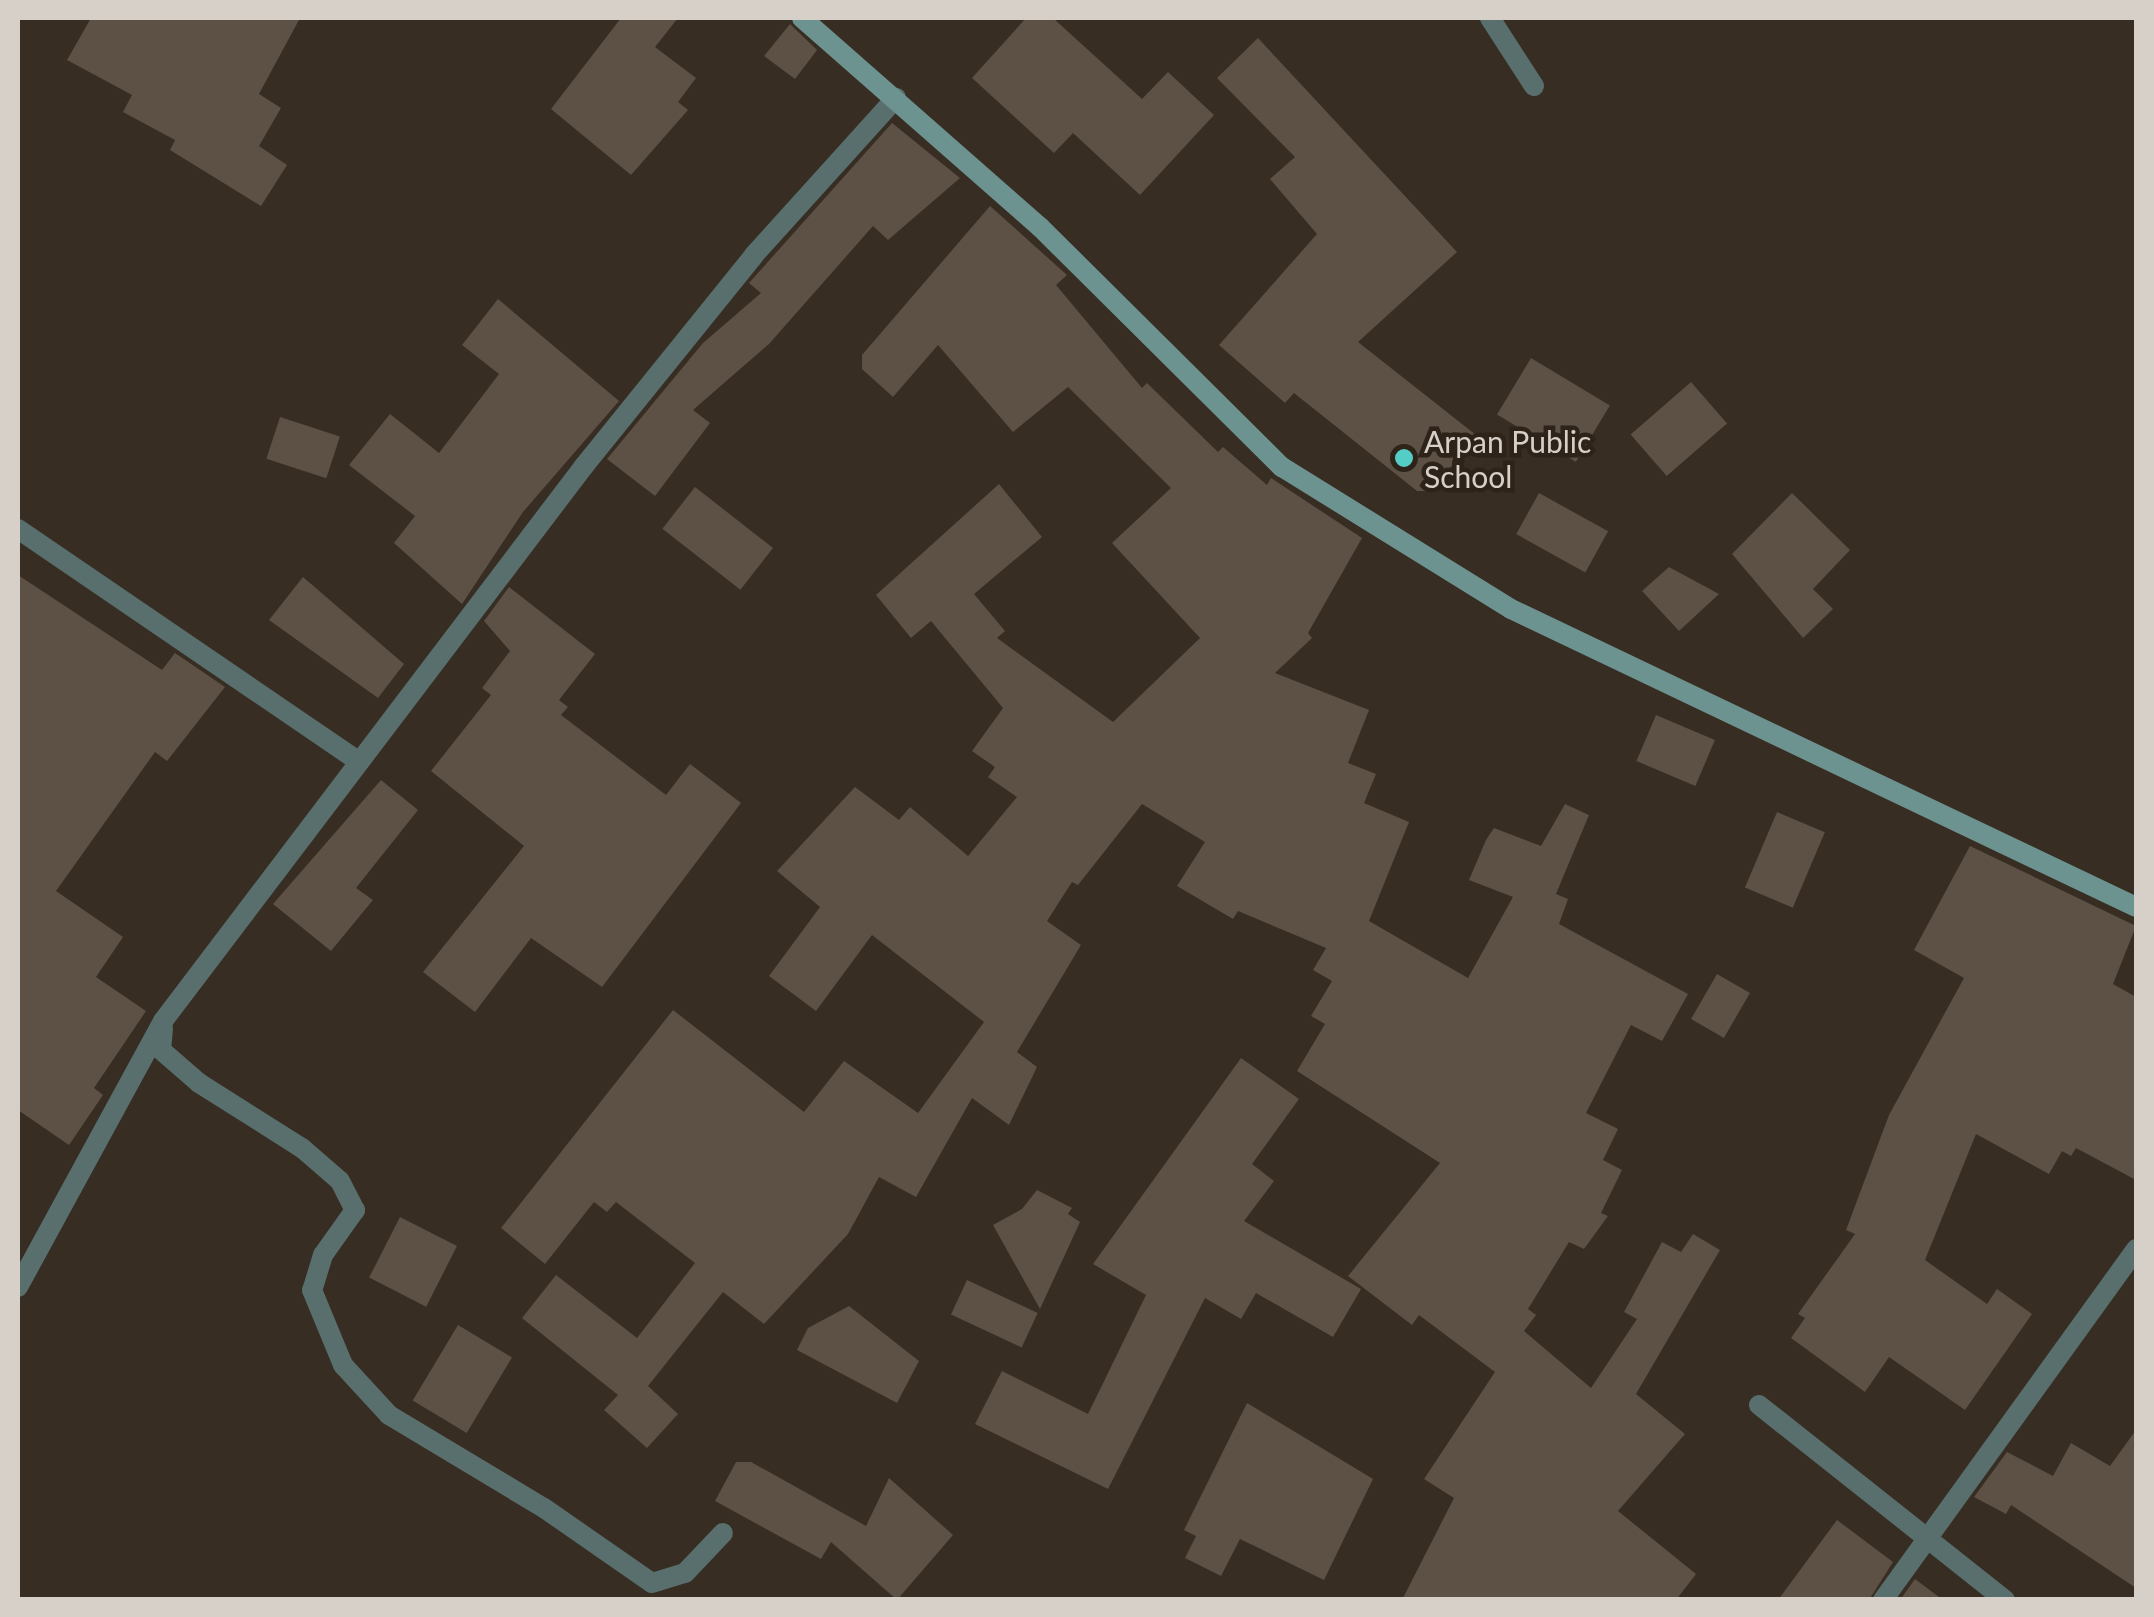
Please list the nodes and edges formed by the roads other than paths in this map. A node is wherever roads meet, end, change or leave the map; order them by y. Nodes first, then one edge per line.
1 (802, 18) edge
2 (1490, 18) edge
3 (1534, 86) dead end
4 (896, 98) junction
5 (18, 528) edge
6 (359, 762) junction
7 (2136, 907) edge
8 (163, 1021) junction
9 (2136, 1250) edge
10 (18, 1287) edge
11 (1759, 1405) dead end
12 (724, 1533) dead end
13 (1930, 1541) junction
14 (1883, 1600) edge
15 (2005, 1600) edge

1 - 4 street
2 - 3 street
4 - 6 street
4 - 7 street
5 - 6 street
6 - 8 street
8 - 10 street
8 - 12 street
9 - 13 street
11 - 13 street
13 - 14 street
13 - 15 street

